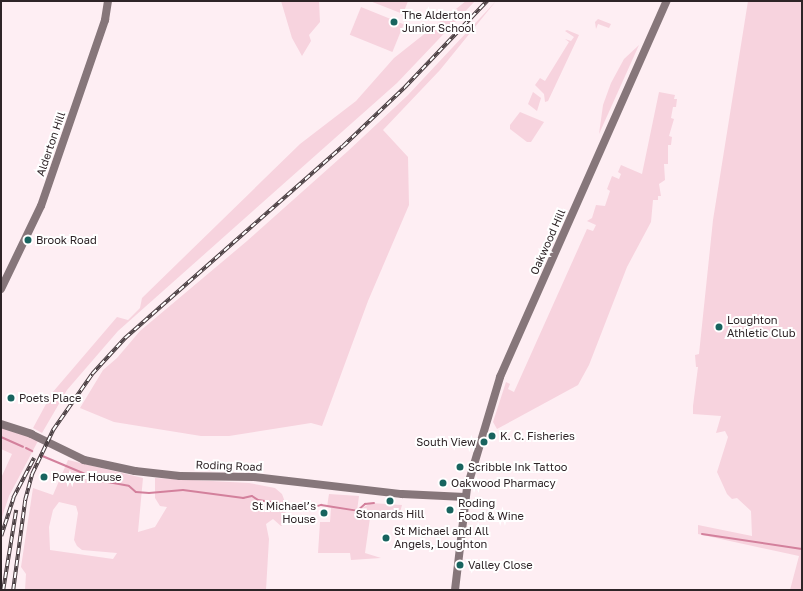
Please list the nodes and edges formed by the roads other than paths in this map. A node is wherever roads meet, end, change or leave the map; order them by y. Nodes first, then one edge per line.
1 (108, 1) edge
2 (667, 1) edge
3 (1, 289) edge
4 (1, 424) edge
5 (465, 497) junction
6 (455, 590) edge

1 - 3 street, Alderton Hill
2 - 5 street, Oakwood Hill
4 - 5 street, Roding Road
5 - 6 street, Oakwood Hill

